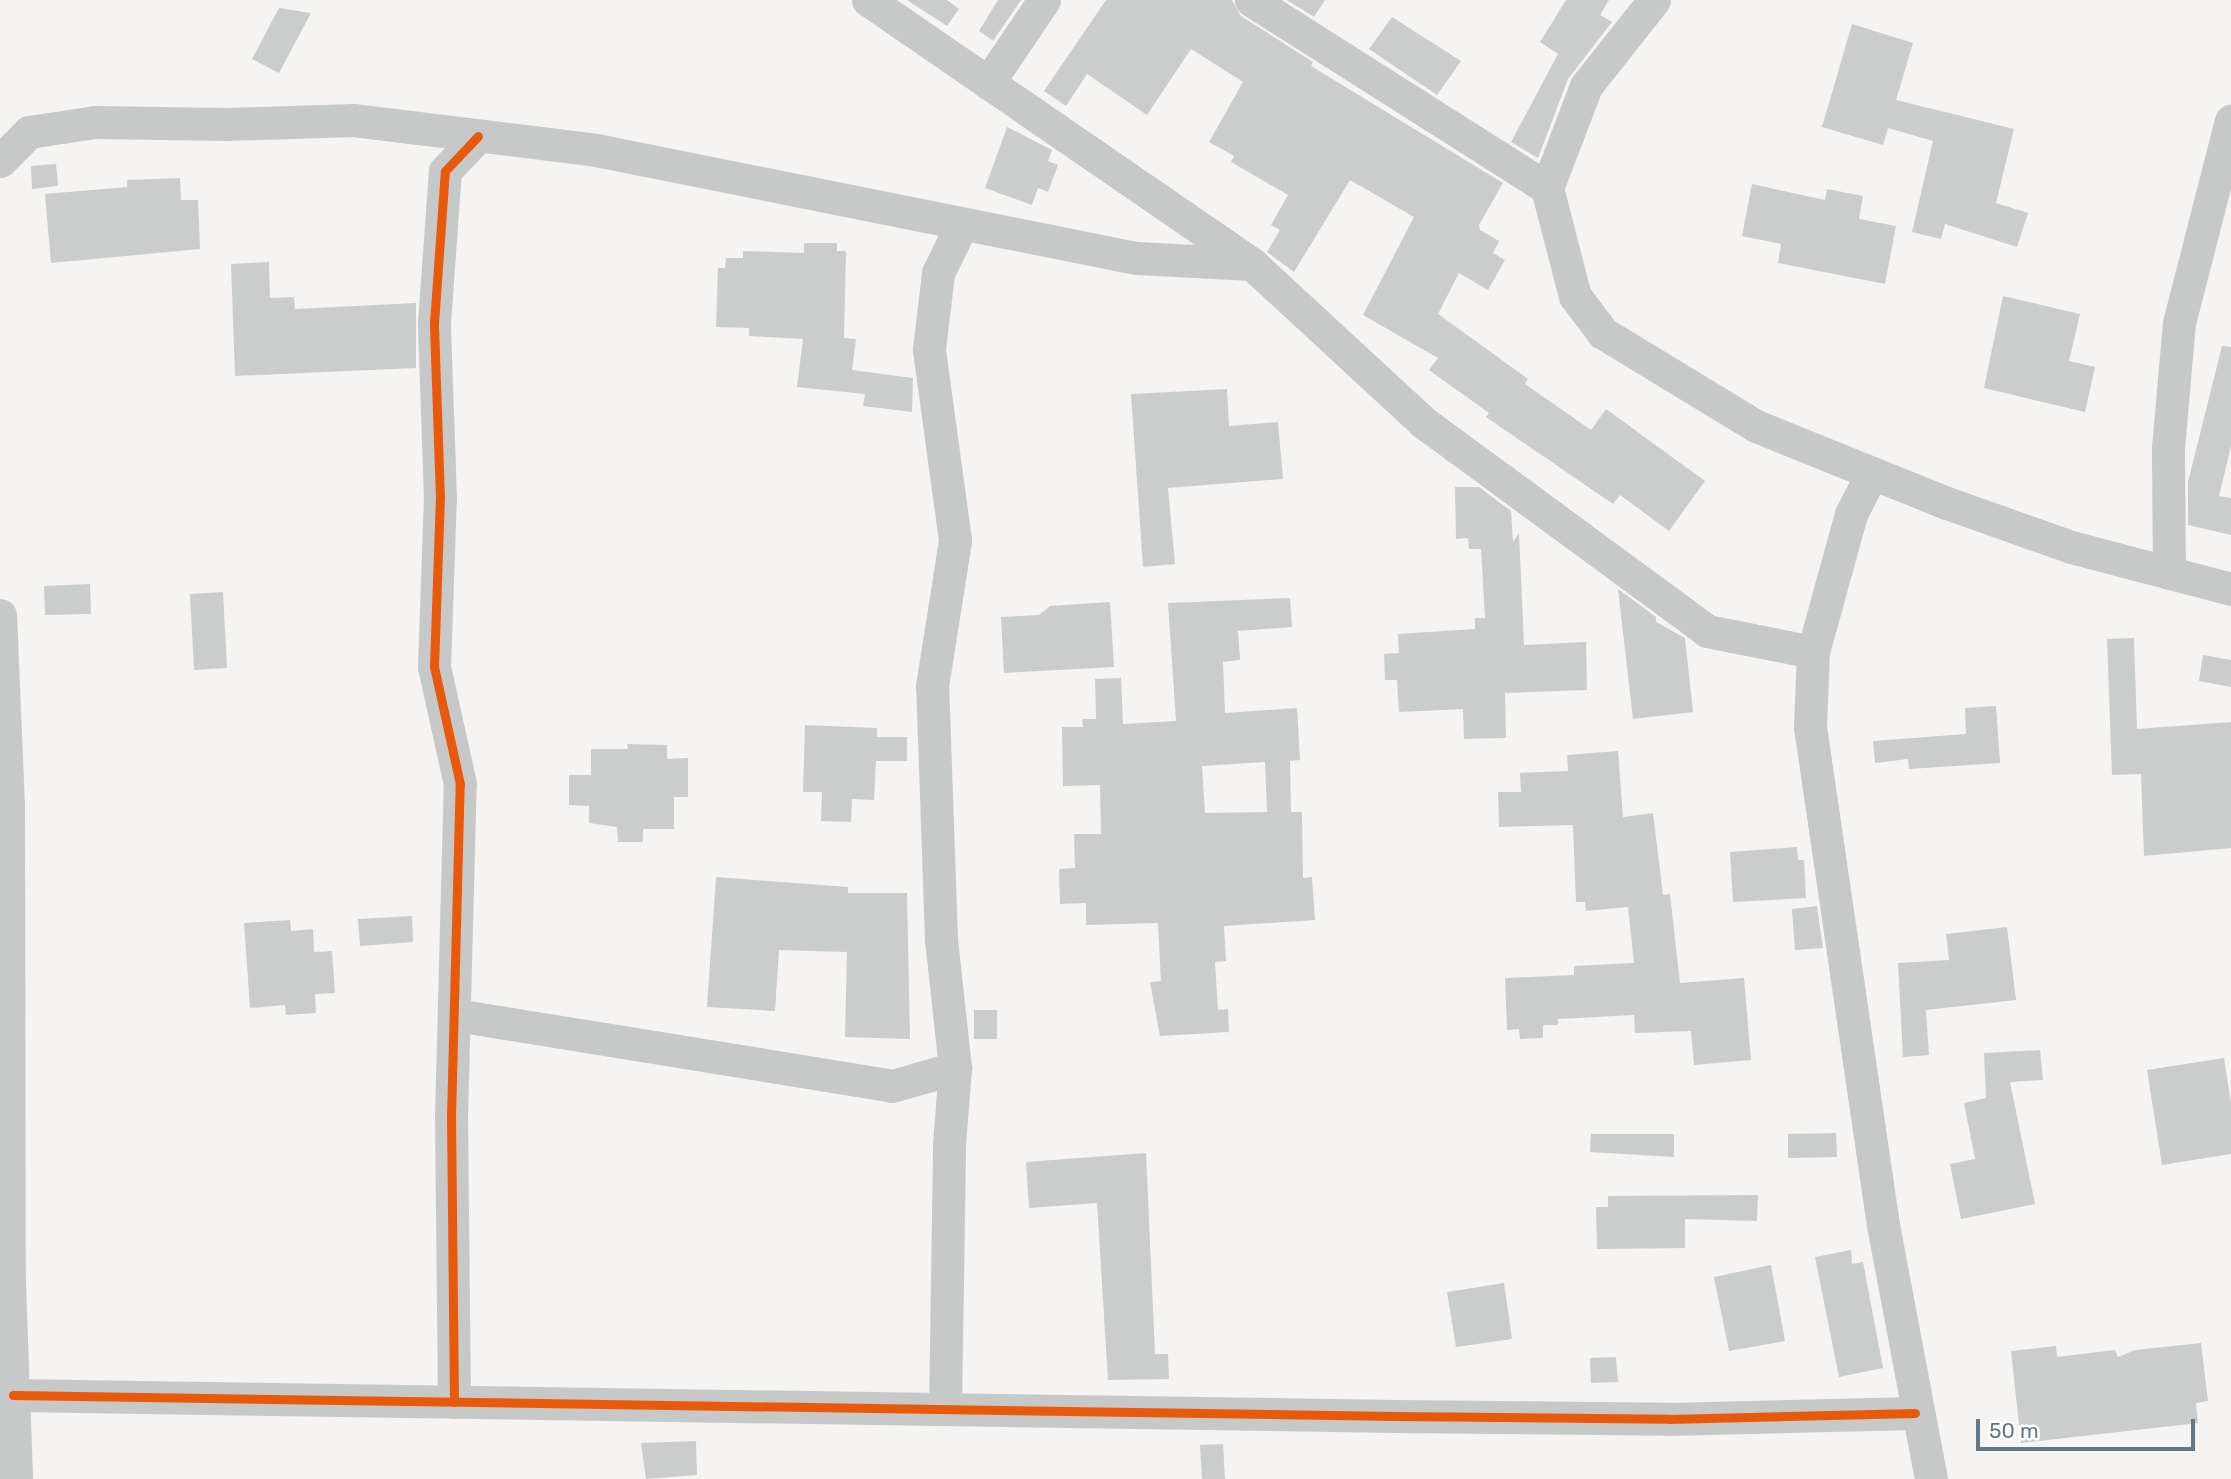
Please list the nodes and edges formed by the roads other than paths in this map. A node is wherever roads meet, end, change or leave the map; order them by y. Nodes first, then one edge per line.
1 (868, 0) edge
2 (1044, 0) edge
3 (1251, 0) edge
4 (1654, 0) edge
5 (988, 83) junction
6 (2231, 121) edge
7 (15, 133) edge
8 (478, 136) junction
9 (0, 161) edge
10 (1547, 188) junction
11 (962, 225) junction
12 (1252, 264) junction
13 (1872, 473) junction
14 (2169, 573) junction
15 (2231, 589) edge
16 (0, 615) edge
17 (1813, 652) junction
18 (456, 1014) junction
19 (955, 1068) junction
20 (13, 1395) junction
21 (454, 1402) junction
22 (945, 1408) junction
23 (1916, 1413) junction
24 (16, 1479) edge
25 (1931, 1479) edge

1 - 5 street
2 - 5 street
3 - 10 street
4 - 10 street
5 - 12 street
6 - 14 street
7 - 8 street
7 - 9 street
8 - 11 street
8 - 18 street
10 - 13 street
11 - 12 street
11 - 19 street
12 - 17 street
13 - 14 street
13 - 17 street
14 - 15 street
16 - 20 street
17 - 23 street
18 - 19 street
18 - 21 street
19 - 22 street
20 - 21 street
20 - 24 street
21 - 22 street
22 - 23 street
23 - 25 street

